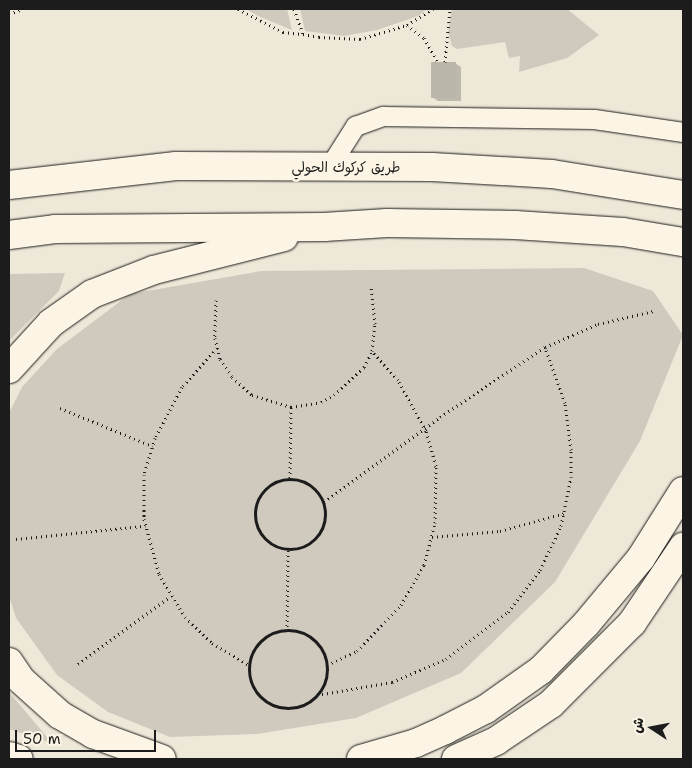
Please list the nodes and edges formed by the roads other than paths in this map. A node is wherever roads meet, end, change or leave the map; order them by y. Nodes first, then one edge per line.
1 (683, 132) edge
2 (329, 167) junction
3 (9, 185) edge
4 (683, 194) edge
5 (324, 227) junction
6 (9, 235) edge
7 (683, 242) edge
8 (9, 369) edge
9 (683, 491) edge
10 (683, 547) edge
11 (9, 662) edge
12 (9, 756) edge
13 (19, 759) edge
14 (162, 759) edge
15 (361, 759) edge
16 (456, 759) edge

1 - 2 lane
2 - 3 highway, طريق كركوك الحولي
2 - 4 highway, طريق كركوك الحولي
5 - 6 highway
5 - 7 highway
5 - 8 highway
9 - 15 highway
10 - 16 highway
11 - 14 highway
12 - 13 highway

